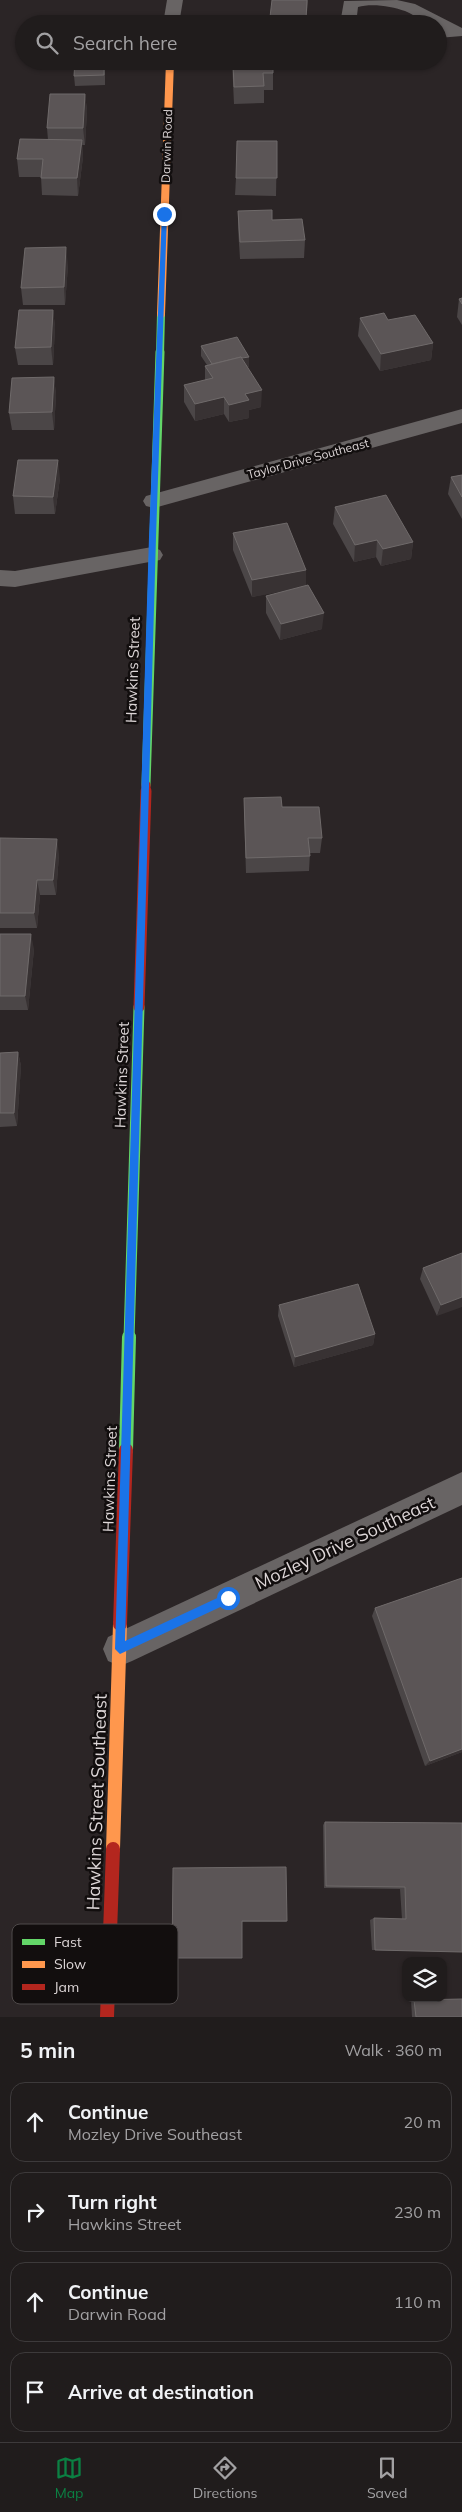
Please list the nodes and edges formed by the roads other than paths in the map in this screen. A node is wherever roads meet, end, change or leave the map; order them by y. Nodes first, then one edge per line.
1 (175, 0) edge
2 (364, 0) edge
3 (370, 0) edge
4 (172, 15) edge
5 (349, 15) edge
6 (424, 15) edge
7 (447, 27) edge
8 (447, 33) edge
9 (170, 70) edge
10 (462, 416) edge
11 (154, 501) junction
12 (152, 555) junction
13 (0, 578) edge
14 (462, 1488) edge
15 (120, 1649) junction
16 (110, 1924) edge
17 (106, 2004) edge
18 (106, 2017) edge

1 - 4 street
2 - 5 street
3 - 6 street
7 - 8 street
9 - 11 street, Darwin Road
10 - 11 street, Taylor Drive Southeast
11 - 12 street, Hawkins Street
12 - 13 street
12 - 15 street, Hawkins Street
14 - 15 street, Mozley Drive Southeast
15 - 16 street, Hawkins Street Southeast
17 - 18 street, Hawkins Street Southeast

